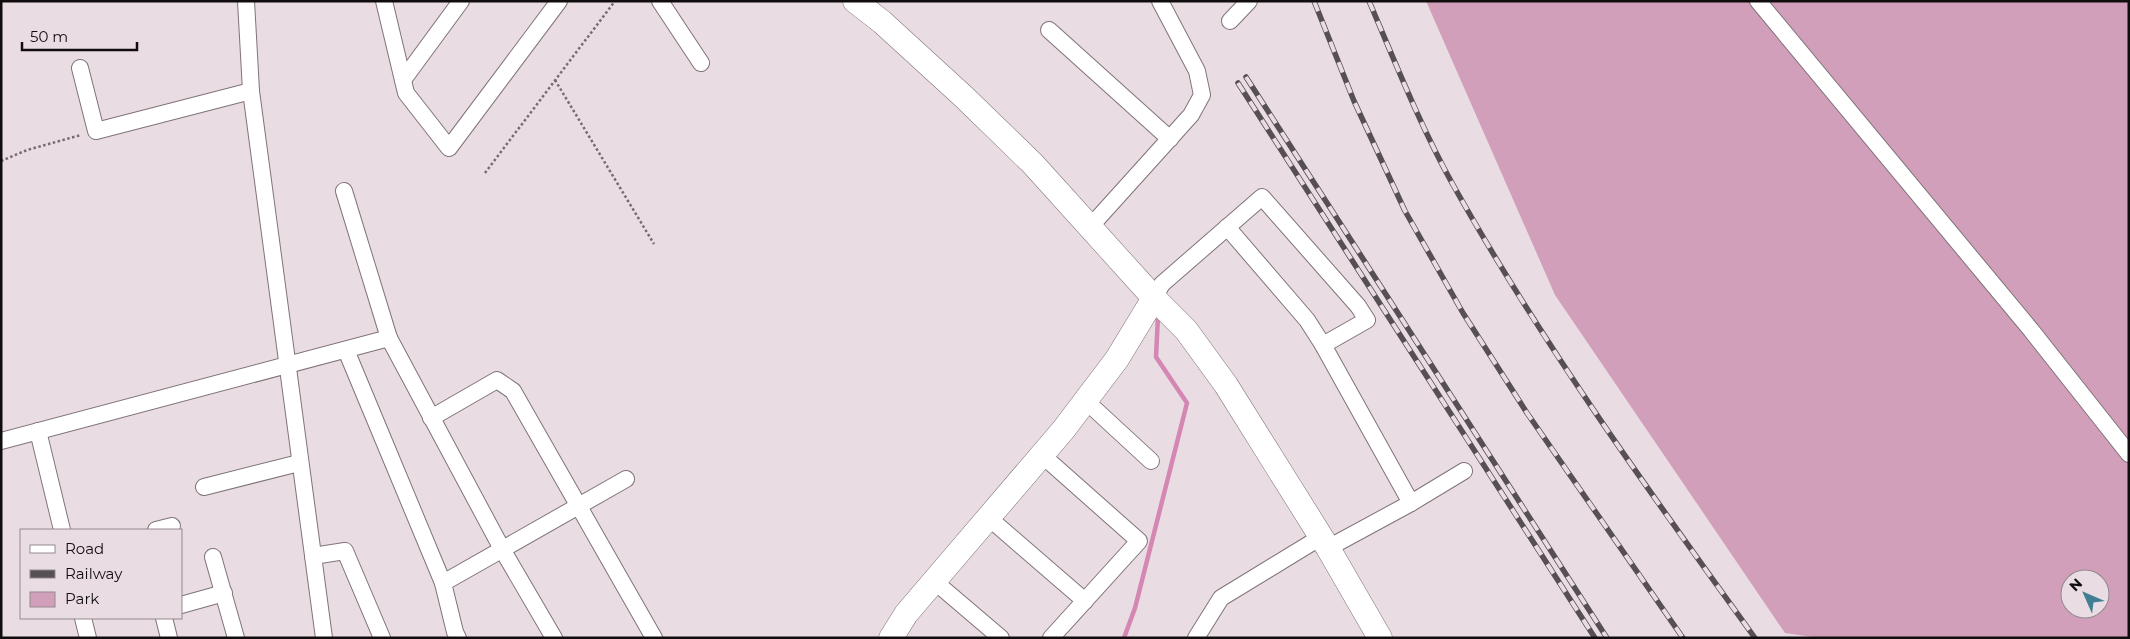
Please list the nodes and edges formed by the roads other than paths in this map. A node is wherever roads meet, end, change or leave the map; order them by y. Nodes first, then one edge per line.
1 (246, 1) edge
2 (384, 1) edge
3 (461, 1) edge
4 (559, 1) edge
5 (660, 1) edge
6 (855, 1) edge
7 (1160, 1) edge
8 (1250, 1) edge
9 (1758, 1) edge
10 (1230, 21) dead end
11 (1049, 30) dead end
12 (701, 63) dead end
13 (80, 68) dead end
14 (403, 80) junction
15 (251, 91) junction
16 (1170, 139) junction
17 (344, 191) dead end
18 (1090, 227) junction
19 (1227, 227) junction
20 (1154, 298) junction
21 (389, 338) junction
22 (1323, 345) junction
23 (346, 350) junction
24 (288, 364) junction
25 (1086, 400) junction
26 (431, 418) junction
27 (38, 431) junction
28 (1, 441) edge
29 (2129, 454) edge
30 (1042, 455) junction
31 (1151, 461) dead end
32 (300, 463) junction
33 (1464, 471) dead end
34 (626, 479) dead end
35 (204, 487) dead end
36 (1411, 502) junction
37 (579, 505) junction
38 (989, 518) junction
39 (172, 526) dead end
40 (62, 529) edge
41 (160, 529) edge
42 (1324, 542) junction
43 (502, 549) junction
44 (313, 556) junction
45 (214, 557) dead end
46 (934, 581) junction
47 (443, 583) junction
48 (224, 593) junction
49 (1085, 601) junction
50 (182, 605) edge
51 (83, 619) edge
52 (164, 619) edge
53 (88, 638) edge
54 (169, 638) edge
55 (236, 638) edge
56 (324, 638) edge
57 (382, 638) edge
58 (458, 638) edge
59 (554, 638) edge
60 (654, 638) edge
61 (891, 638) edge
62 (1001, 638) edge
63 (1052, 638) edge
64 (1196, 638) edge
65 (1380, 638) edge

1 - 15 street
2 - 14 street
3 - 14 street
4 - 14 street
5 - 12 street
6 - 18 street
7 - 16 street
8 - 10 street
9 - 29 street
11 - 16 street
13 - 15 street
15 - 24 street
16 - 18 street
17 - 21 street
18 - 20 street
19 - 20 street
19 - 22 street
19 - 22 street
20 - 25 street
20 - 42 street
21 - 23 street
21 - 26 street
22 - 36 street
23 - 24 street
23 - 47 street
24 - 27 street
24 - 32 street
25 - 30 street
25 - 31 street
26 - 37 street
26 - 43 street
27 - 28 street
27 - 40 street
30 - 38 street
30 - 49 street
32 - 35 street
32 - 44 street
33 - 36 street
34 - 37 street
36 - 42 street
37 - 43 street
37 - 60 street
38 - 46 street
38 - 49 street
39 - 41 street
42 - 64 street
42 - 65 street
43 - 47 street
43 - 59 street
44 - 56 street
44 - 57 street
45 - 48 street
46 - 61 street
46 - 62 street
47 - 58 street
48 - 50 street
48 - 55 street
49 - 63 street
51 - 53 street
52 - 54 street

